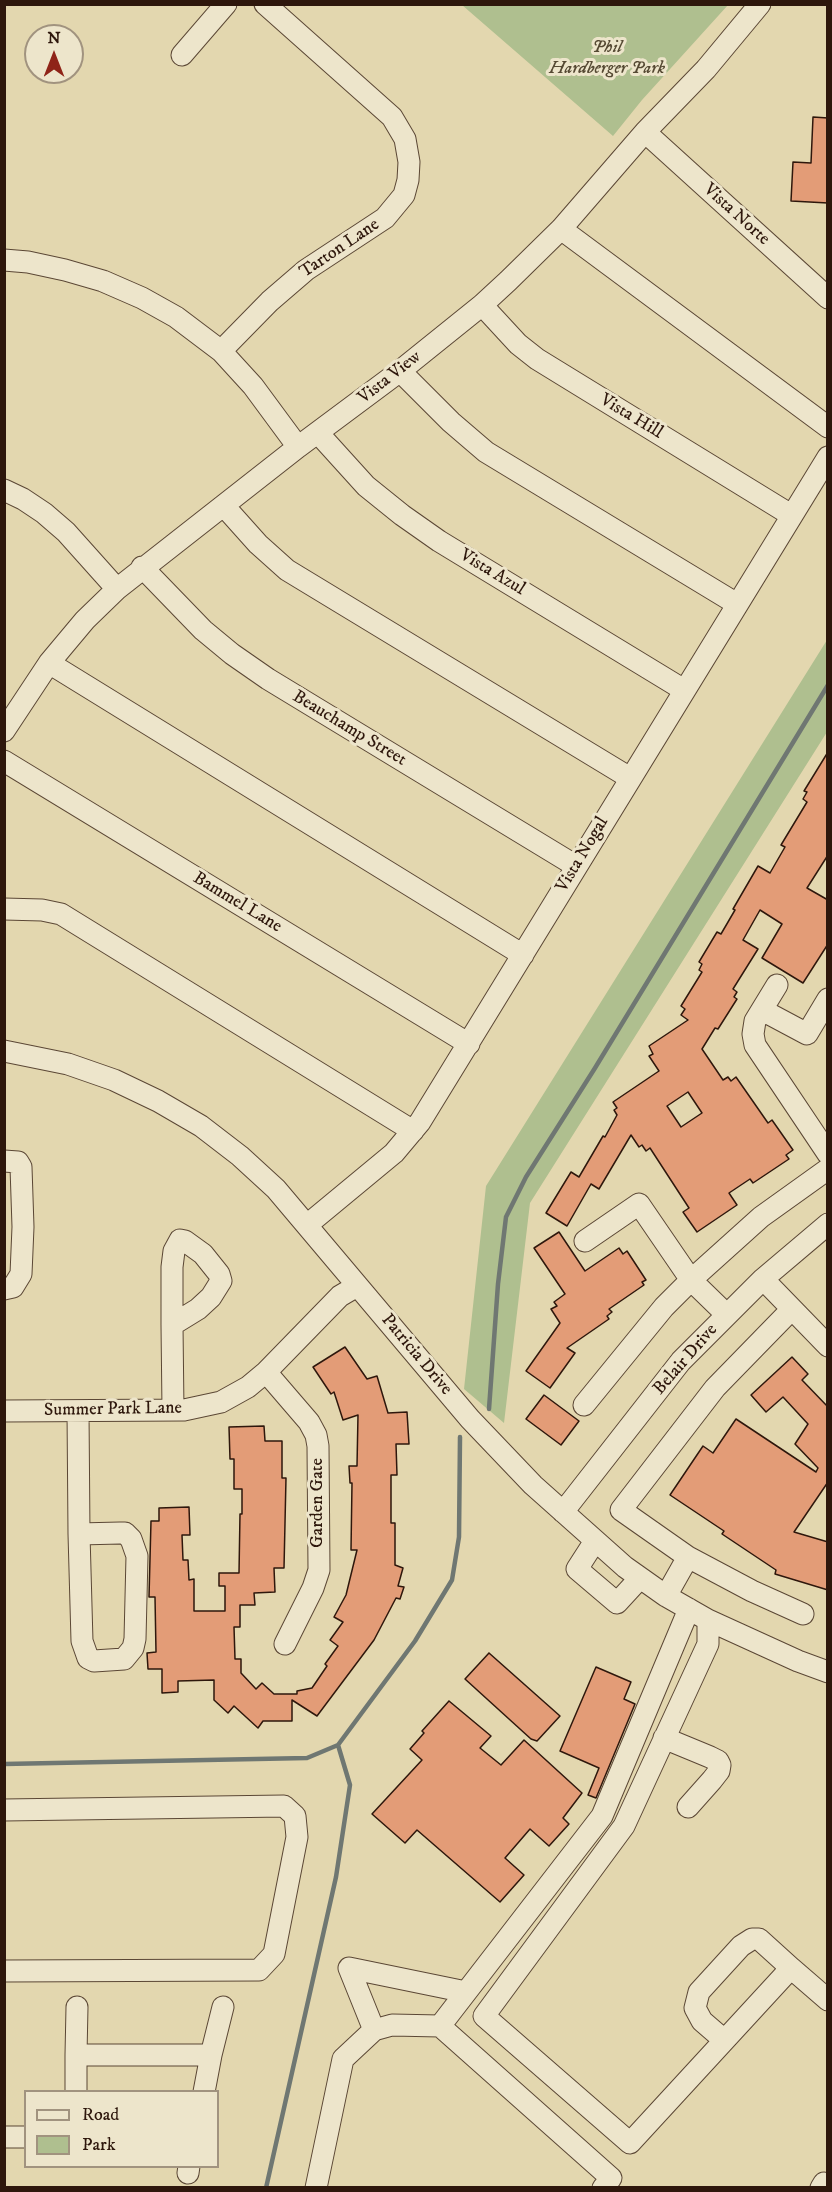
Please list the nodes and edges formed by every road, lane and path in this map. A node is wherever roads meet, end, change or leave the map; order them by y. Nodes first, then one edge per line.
1 (226, 4) edge
2 (265, 4) edge
3 (760, 4) edge
4 (182, 56) dead end
5 (645, 132) junction
6 (561, 229) junction
7 (4, 260) edge
8 (828, 298) edge
9 (482, 305) junction
10 (221, 351) junction
11 (400, 371) junction
12 (828, 427) edge
13 (318, 433) junction
14 (298, 447) junction
15 (828, 457) edge
16 (4, 490) edge
17 (224, 506) junction
18 (791, 515) junction
19 (142, 567) junction
20 (117, 589) junction
21 (737, 604) junction
22 (49, 663) junction
23 (684, 690) junction
24 (4, 731) edge
25 (4, 761) edge
26 (630, 778) junction
27 (576, 866) junction
28 (4, 909) edge
29 (523, 955) junction
30 (777, 985) dead end
31 (828, 999) edge
32 (762, 1010) junction
33 (469, 1044) junction
34 (4, 1050) edge
35 (412, 1131) junction
36 (4, 1161) edge
37 (827, 1165) edge
38 (307, 1224) junction
39 (828, 1224) edge
40 (585, 1241) dead end
41 (763, 1279) junction
42 (691, 1280) junction
43 (357, 1286) junction
44 (4, 1289) edge
45 (792, 1309) junction
46 (726, 1314) junction
47 (172, 1325) dead end
48 (828, 1346) edge
49 (266, 1372) junction
50 (584, 1404) dead end
51 (173, 1410) junction
52 (4, 1411) edge
53 (78, 1411) junction
54 (563, 1512) junction
55 (79, 1534) junction
56 (595, 1541) junction
57 (688, 1557) junction
58 (640, 1578) junction
59 (666, 1596) junction
60 (689, 1609) junction
61 (803, 1614) dead end
62 (708, 1620) junction
63 (285, 1644) dead end
64 (828, 1672) edge
65 (664, 1738) junction
66 (688, 1807) dead end
67 (4, 1810) edge
68 (790, 1968) junction
69 (4, 1971) edge
70 (466, 1992) junction
71 (828, 2000) edge
72 (77, 2007) dead end
73 (223, 2007) dead end
74 (440, 2026) junction
75 (374, 2030) junction
76 (724, 2040) junction
77 (76, 2055) junction
78 (211, 2055) junction
79 (76, 2090) edge
80 (204, 2090) edge
81 (4, 2137) edge
82 (24, 2137) edge
83 (316, 2187) edge
84 (603, 2187) edge

1 - 4 street
2 - 10 street, Tarton Lane
3 - 5 street, Vista View
5 - 6 street, Vista View
5 - 8 street, Vista Norte
6 - 9 street, Vista View
6 - 12 street
7 - 10 street
9 - 11 street, Vista View
9 - 18 street, Vista Hill
10 - 14 street
11 - 13 street, Vista View
11 - 21 street
13 - 14 street, Vista View
13 - 23 street, Vista Azul
14 - 17 street, Vista View
15 - 18 street, Vista Nogal
16 - 20 street
17 - 19 street, Vista View
17 - 26 street
18 - 21 street, Vista Nogal
19 - 20 street, Vista View
19 - 27 street, Beauchamp Street
20 - 22 street, Vista View
21 - 23 street, Vista Nogal
22 - 24 street, Vista View
22 - 29 street
23 - 26 street, Vista Nogal
25 - 33 street, Bammel Lane
26 - 27 street, Vista Nogal
27 - 29 street, Vista Nogal
28 - 35 street
29 - 33 street, Vista Nogal
30 - 32 street
31 - 32 street
32 - 37 street
33 - 35 street, Vista Nogal
34 - 38 street, Patricia Drive
35 - 38 street, Vista Nogal
36 - 44 street
37 - 42 street
38 - 43 street, Patricia Drive
39 - 41 street, Belair Drive
40 - 42 street
41 - 45 street
41 - 46 street, Belair Drive
42 - 46 street
42 - 50 street
43 - 49 street, Summer Park Lane
43 - 54 street, Patricia Drive
45 - 48 street
45 - 57 street
46 - 54 street, Belair Drive
47 - 51 street
49 - 51 street, Summer Park Lane
49 - 63 street, Garden Gate
51 - 53 street, Summer Park Lane
52 - 53 street, Summer Park Lane
53 - 55 street
54 - 56 street, Patricia Drive
55 - 55 street
56 - 58 street, Patricia Drive
56 - 58 street
57 - 59 street
57 - 61 street
58 - 59 street, Patricia Drive
59 - 60 street, Patricia Drive
60 - 62 street, Patricia Drive
60 - 70 street
62 - 64 street, Patricia Drive
62 - 65 street
65 - 66 street
65 - 76 street
67 - 69 street
68 - 71 street
68 - 76 street
68 - 76 street
70 - 74 street
70 - 75 street
72 - 77 street
73 - 78 street
74 - 75 street
74 - 84 street
75 - 83 street
77 - 78 street
77 - 79 street
78 - 80 street
81 - 82 street

